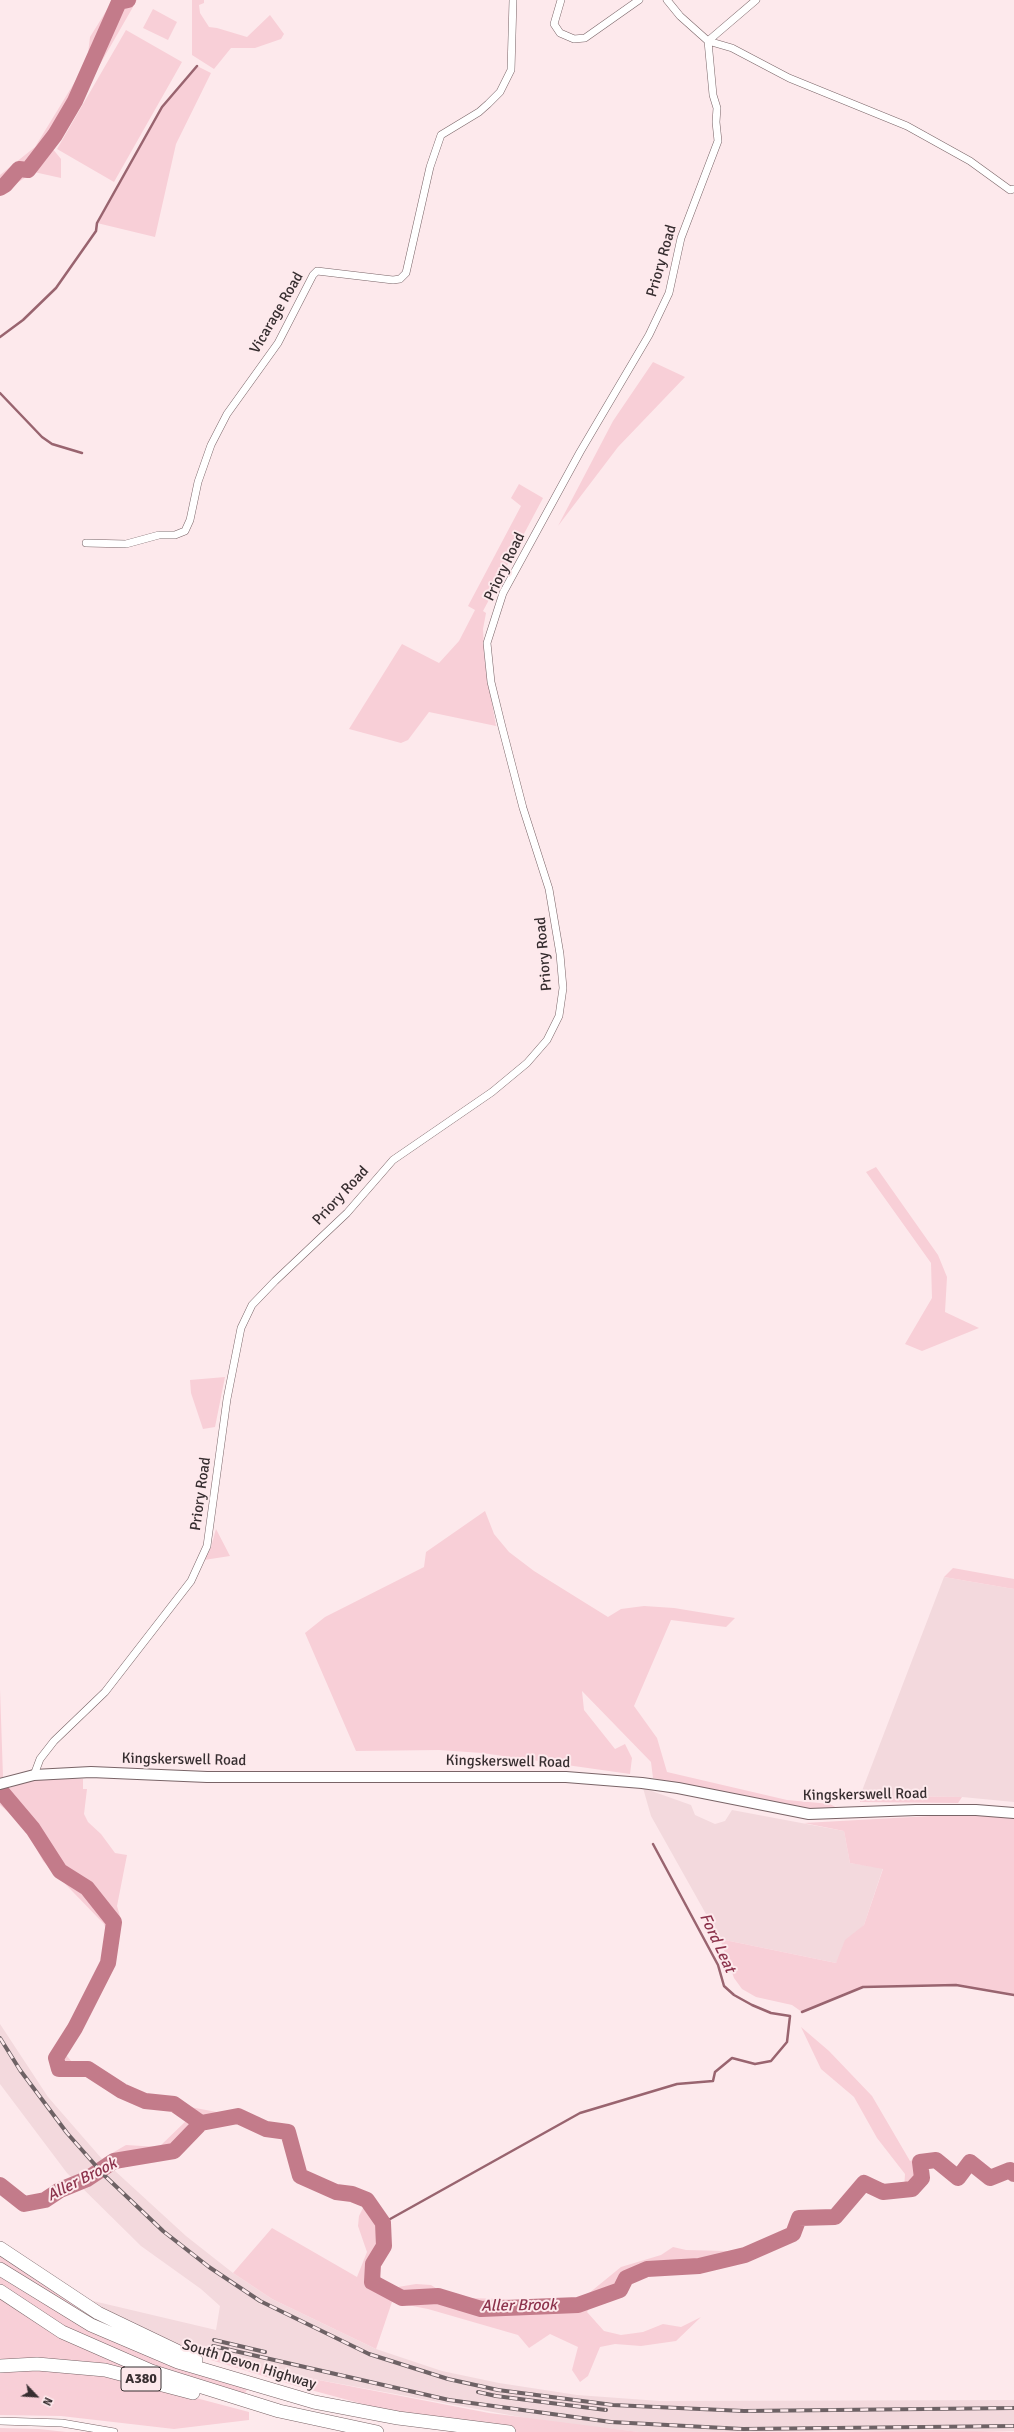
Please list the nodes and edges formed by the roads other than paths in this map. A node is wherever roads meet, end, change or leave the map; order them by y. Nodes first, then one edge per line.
1 (513, 0) edge
2 (561, 0) edge
3 (639, 0) edge
4 (667, 0) edge
5 (756, 0) edge
6 (708, 41) junction
7 (1014, 189) edge
8 (86, 543) dead end
9 (34, 1775) junction
10 (2, 1784) edge
11 (1014, 1813) edge
12 (0, 2248) edge
13 (0, 2269) edge
14 (0, 2291) edge
15 (0, 2366) edge
16 (234, 2378) junction
17 (279, 2411) junction
18 (0, 2421) edge
19 (114, 2432) edge
20 (377, 2432) edge
21 (509, 2432) edge

1 - 8 street, Vicarage Road
2 - 3 street
4 - 6 street
5 - 6 street
6 - 7 street
6 - 9 street, Priory Road
9 - 10 street, Kingskerswell Road
9 - 11 street, Kingskerswell Road
12 - 16 highway, A380
13 - 16 highway, South Devon Highway / A380
14 - 17 highway, A380
15 - 17 highway, A380
16 - 21 highway, South Devon Highway / A380
17 - 20 highway, A380
18 - 19 street

